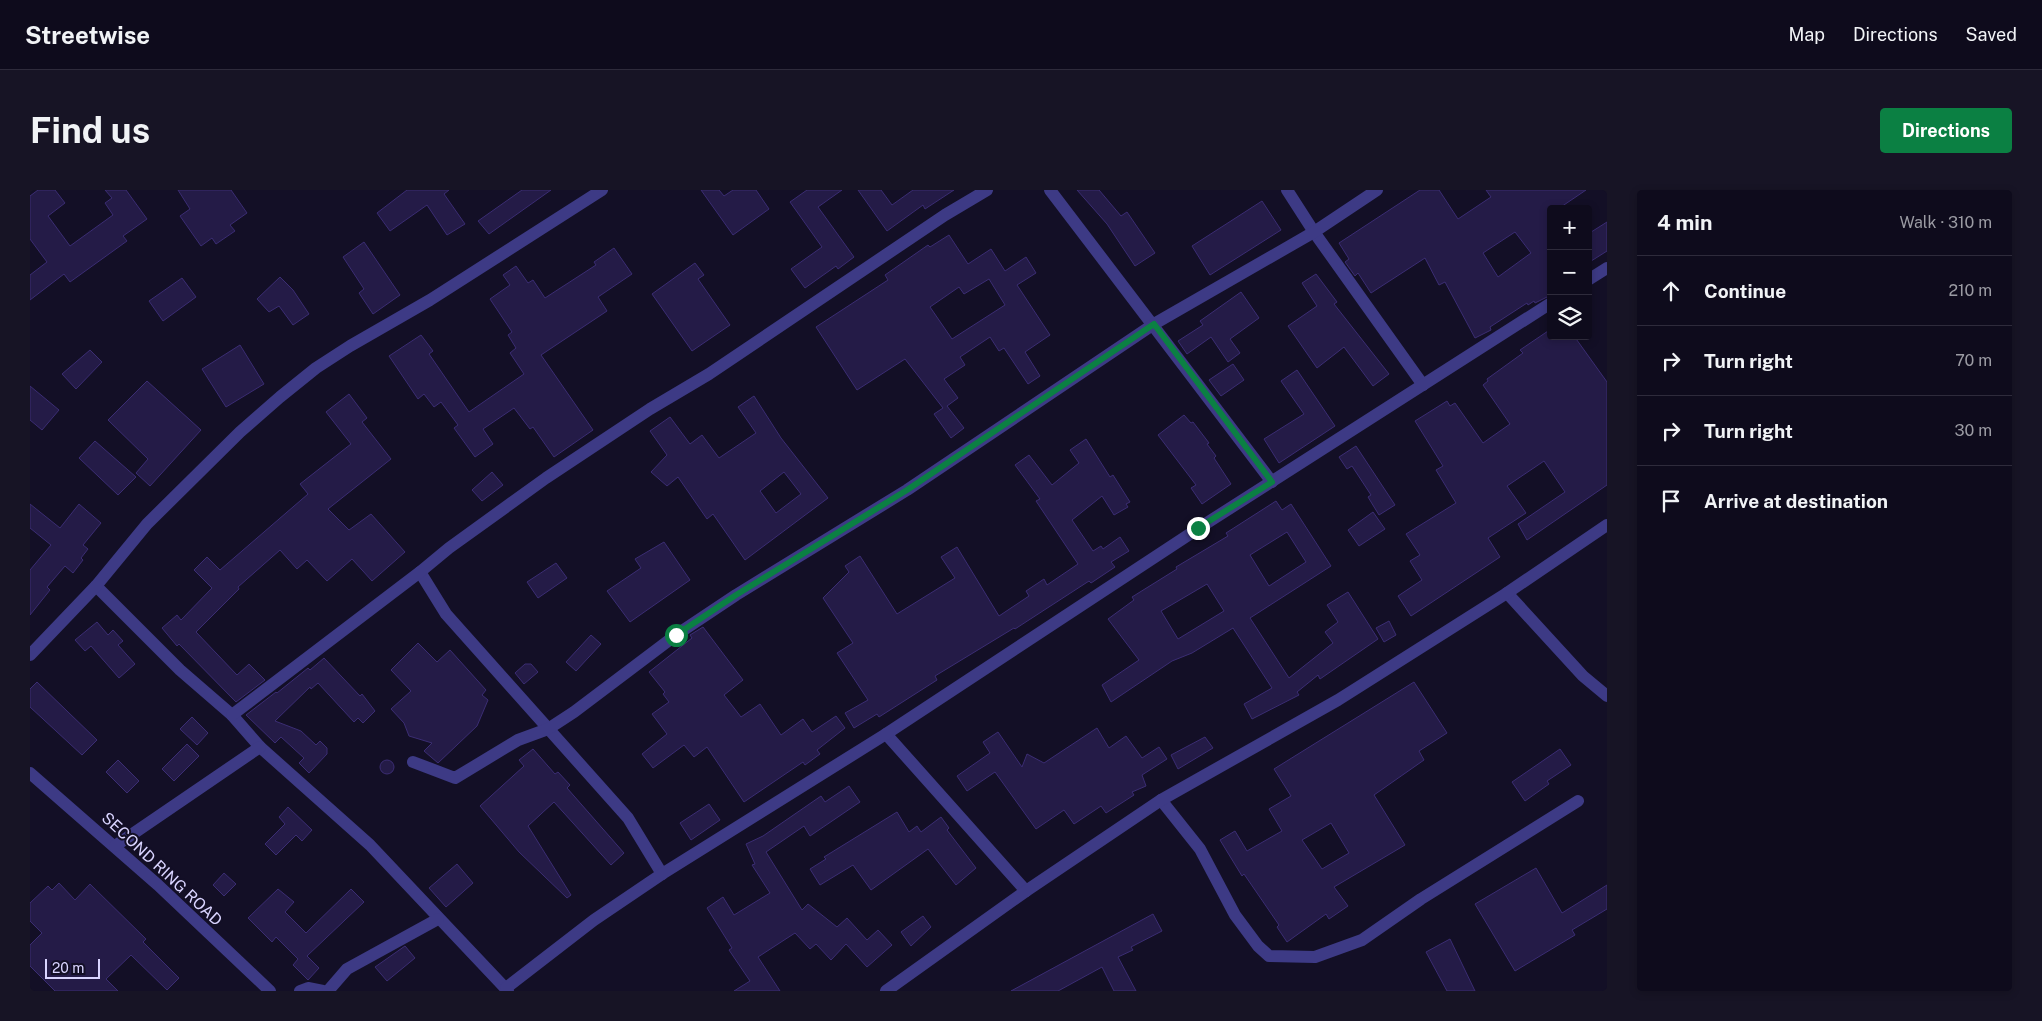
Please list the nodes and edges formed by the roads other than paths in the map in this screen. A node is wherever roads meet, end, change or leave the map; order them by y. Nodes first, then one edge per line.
1 (602, 190) edge
2 (987, 190) edge
3 (1050, 190) edge
4 (1287, 190) edge
5 (1377, 190) edge
6 (1314, 232) junction
7 (1607, 268) edge
8 (1592, 277) edge
9 (1547, 307) edge
10 (1154, 324) junction
11 (1424, 385) junction
12 (1272, 482) junction
13 (1607, 525) edge
14 (420, 572) junction
15 (96, 586) junction
16 (1507, 593) junction
17 (30, 655) edge
18 (1607, 696) edge
19 (232, 715) junction
20 (548, 729) junction
21 (886, 734) junction
22 (260, 747) junction
23 (413, 762) dead end
24 (30, 773) edge
25 (1161, 800) junction
26 (1578, 801) dead end
27 (116, 846) junction
28 (662, 874) junction
29 (1026, 891) junction
30 (438, 919) junction
31 (506, 990) edge
32 (270, 991) edge
33 (300, 991) edge
34 (323, 991) edge
35 (328, 991) edge
36 (886, 991) edge

1 - 15 street
2 - 14 street
3 - 10 street
4 - 6 street
5 - 6 street
6 - 10 street
6 - 11 street
7 - 8 street
9 - 11 street
10 - 12 street
10 - 20 street
11 - 12 street
12 - 21 street
13 - 16 street
14 - 19 street
14 - 20 street
15 - 17 street
15 - 19 street
16 - 18 street
16 - 25 street
19 - 22 street
20 - 23 street
20 - 28 street
21 - 28 street
21 - 29 street
22 - 27 street
22 - 30 street
24 - 27 street, SECOND RING ROAD
25 - 26 street
25 - 29 street
27 - 32 street, SECOND RING ROAD
28 - 31 street
29 - 36 street
30 - 31 street
30 - 35 street
33 - 34 street

